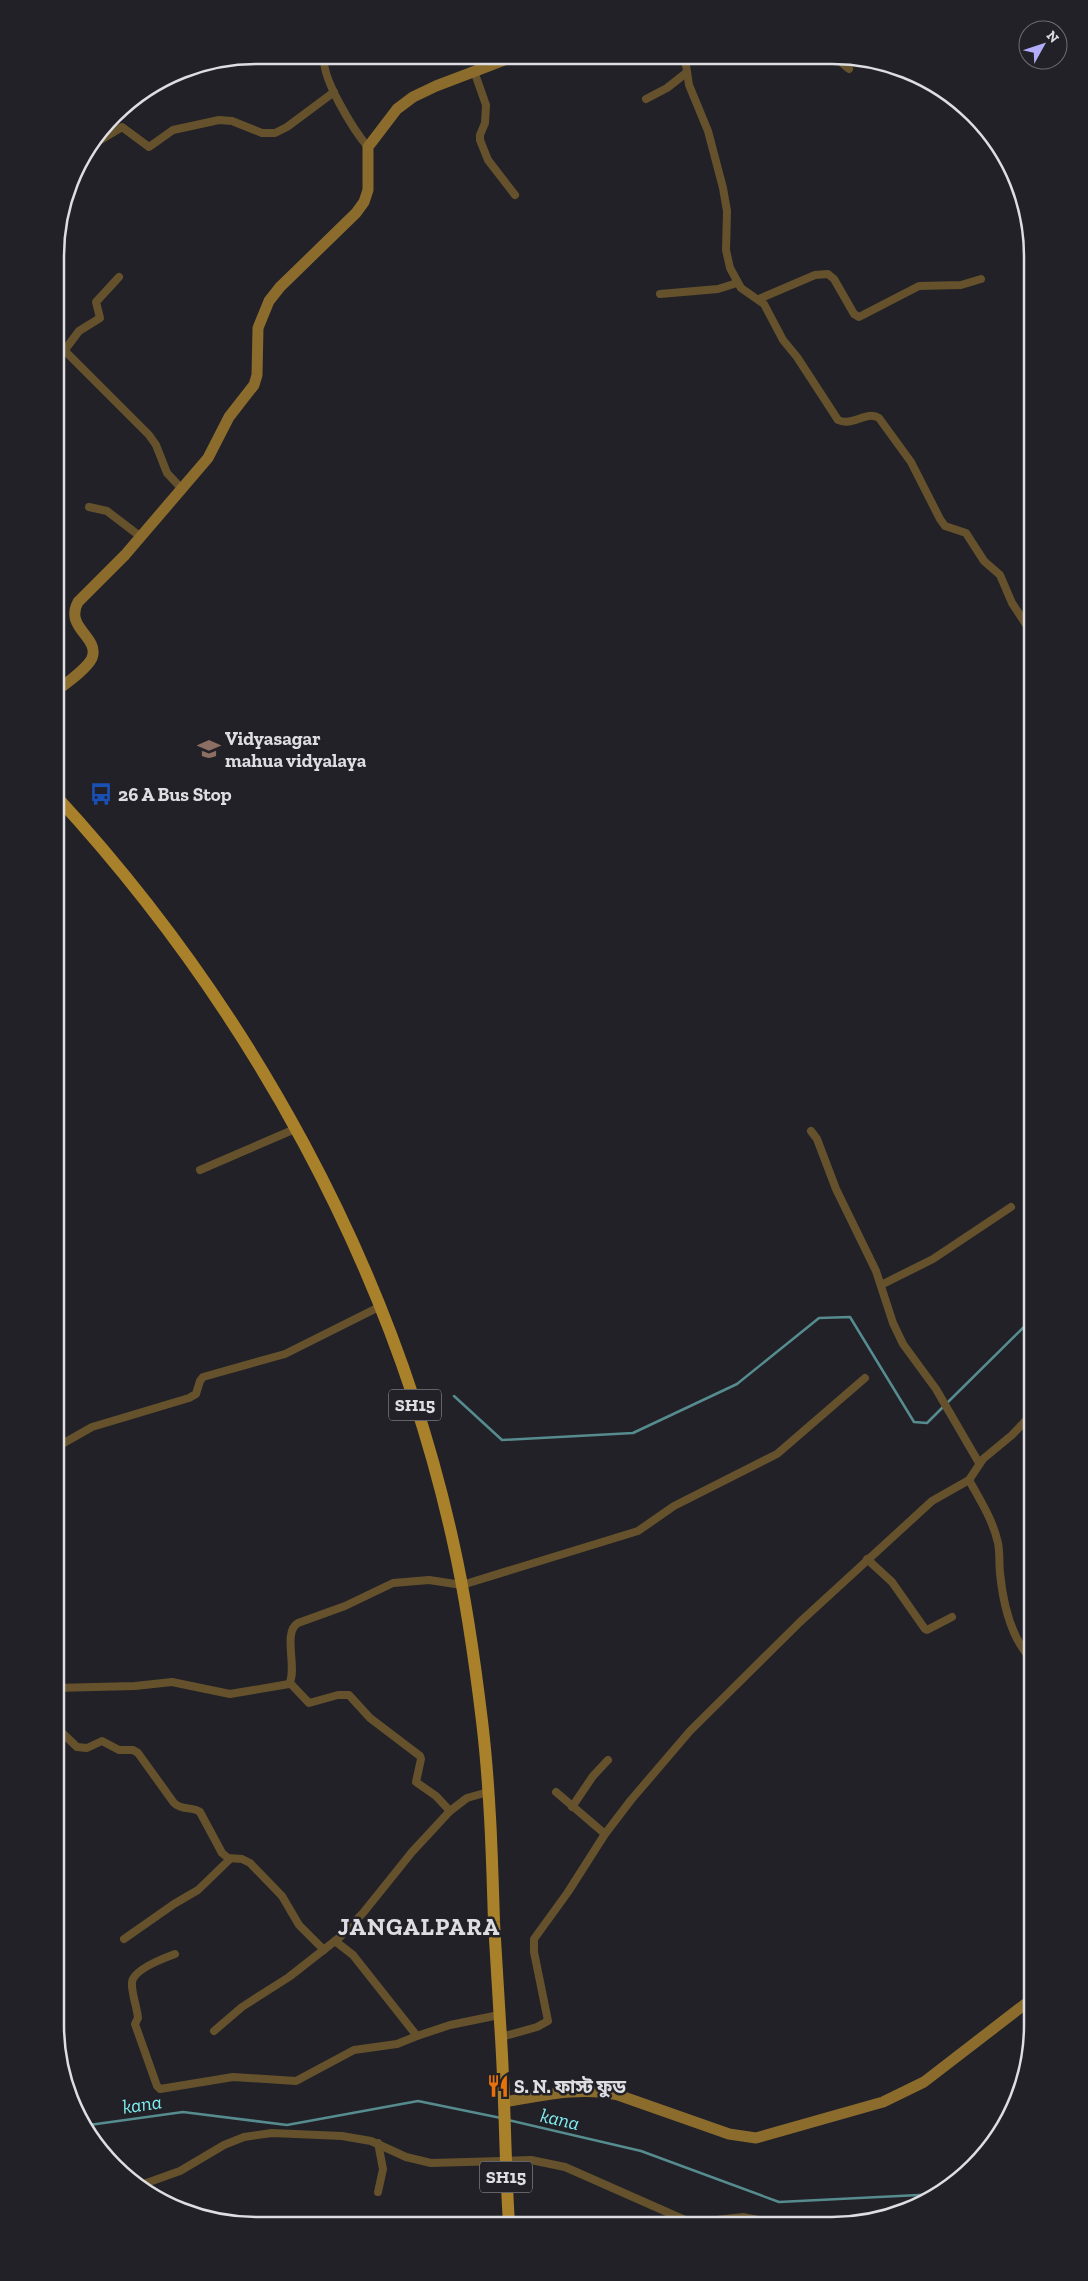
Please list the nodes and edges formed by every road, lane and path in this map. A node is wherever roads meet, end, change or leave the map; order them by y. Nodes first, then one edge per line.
1 (324, 64) edge
2 (493, 64) edge
3 (685, 64) edge
4 (843, 64) edge
5 (849, 69) dead end
6 (474, 71) junction
7 (686, 73) junction
8 (334, 92) junction
9 (646, 99) dead end
10 (104, 138) edge
11 (368, 148) junction
12 (515, 195) dead end
13 (119, 277) dead end
14 (981, 279) dead end
15 (738, 283) junction
16 (660, 294) dead end
17 (759, 299) junction
18 (64, 349) edge
19 (66, 351) junction
20 (182, 490) junction
21 (89, 507) dead end
22 (141, 537) junction
23 (1024, 621) edge
24 (64, 684) edge
25 (64, 805) edge
26 (295, 1129) junction
27 (811, 1131) dead end
28 (200, 1170) dead end
29 (1011, 1207) dead end
30 (881, 1285) junction
31 (379, 1307) junction
32 (865, 1378) dead end
33 (1024, 1422) edge
34 (64, 1443) edge
35 (979, 1463) junction
36 (969, 1480) junction
37 (867, 1559) junction
38 (462, 1585) junction
39 (952, 1617) dead end
40 (1024, 1652) edge
41 (290, 1683) junction
42 (64, 1688) edge
43 (64, 1735) edge
44 (608, 1760) dead end
45 (488, 1792) junction
46 (556, 1792) dead end
47 (572, 1807) junction
48 (450, 1811) junction
49 (605, 1834) junction
50 (230, 1859) junction
51 (124, 1939) dead end
52 (335, 1941) junction
53 (324, 1950) junction
54 (175, 1954) dead end
55 (1024, 2004) edge
56 (499, 2015) junction
57 (214, 2031) dead end
58 (417, 2036) junction
59 (501, 2037) junction
60 (504, 2106) junction
61 (378, 2144) junction
62 (504, 2162) junction
63 (146, 2183) edge
64 (378, 2192) dead end
65 (508, 2217) edge
66 (678, 2217) edge

1 - 8 street
2 - 6 street
3 - 7 street
4 - 5 street
6 - 11 street
6 - 12 street
7 - 9 street
7 - 15 street
8 - 10 street
8 - 11 street
11 - 20 street
13 - 19 street
14 - 17 street
15 - 16 street
15 - 17 street
17 - 23 street
18 - 19 street
19 - 20 street
20 - 22 street
21 - 22 street
22 - 24 street
25 - 26 main road, SH15
26 - 28 street
26 - 31 main road, SH15
27 - 30 street
29 - 30 street
30 - 35 street
31 - 34 street
31 - 38 main road, SH15
32 - 38 street
33 - 35 street
35 - 36 street
36 - 37 street
36 - 40 street
37 - 39 street
37 - 49 street
38 - 41 street
38 - 45 main road, SH15
41 - 42 street
41 - 48 street
43 - 50 street
44 - 47 street
45 - 48 street
45 - 56 main road, SH15
46 - 47 street
47 - 49 street
48 - 52 street
49 - 59 street
50 - 51 street
50 - 53 street
52 - 53 street
52 - 58 street
53 - 57 street
54 - 58 street
55 - 60 street
56 - 58 street
56 - 59 main road, SH15
59 - 60 main road, SH15
60 - 62 main road, SH15
61 - 62 street
61 - 63 street
61 - 64 street
62 - 65 main road, SH15
62 - 66 street

